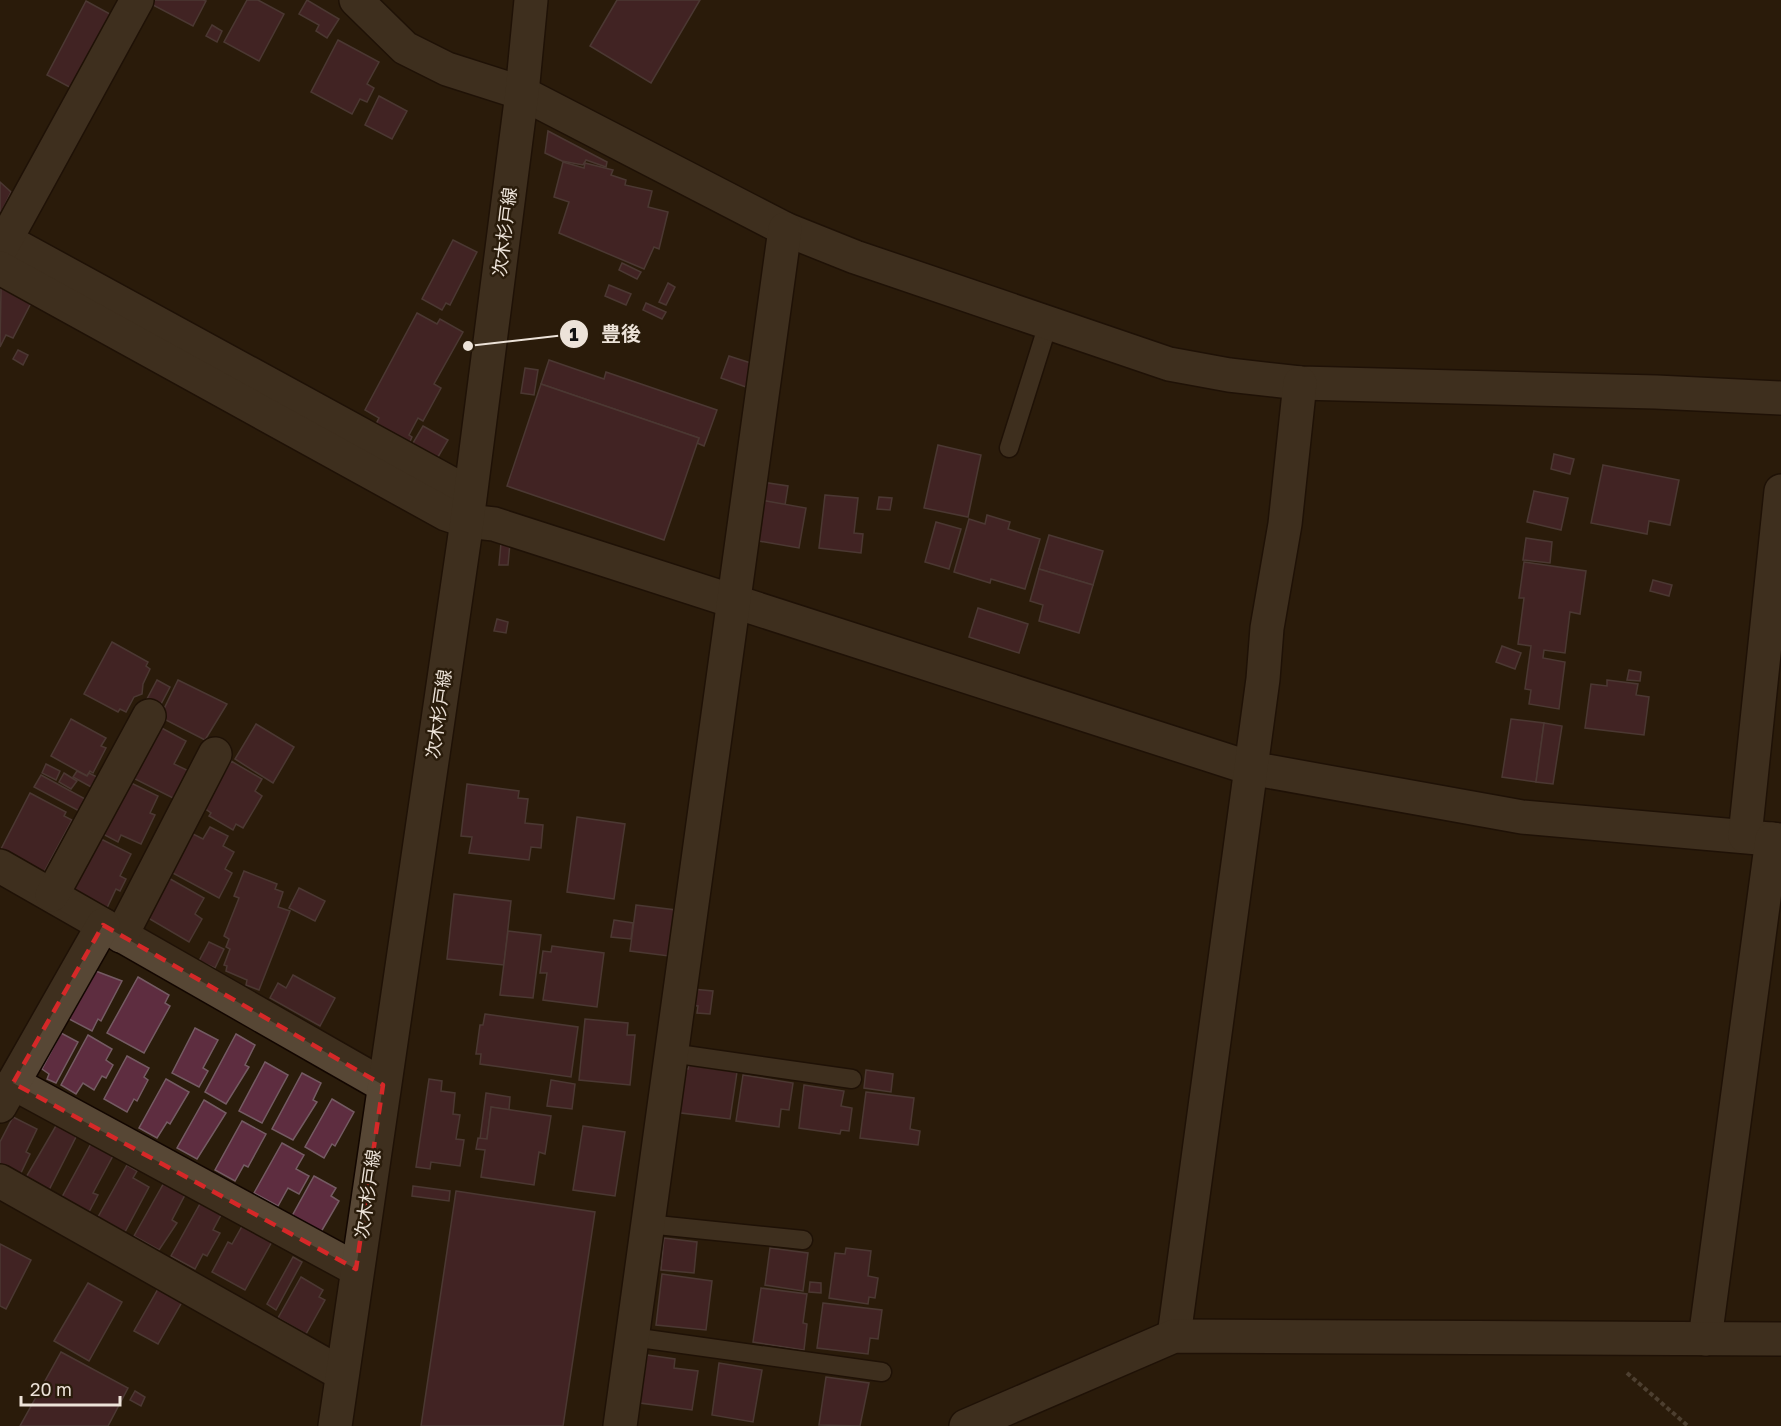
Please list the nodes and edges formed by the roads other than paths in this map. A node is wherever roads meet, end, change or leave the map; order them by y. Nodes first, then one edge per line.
1 (137, 0) edge
2 (356, 0) edge
3 (531, 0) edge
4 (522, 93) junction
5 (784, 229) junction
6 (1, 249) edge
7 (1049, 321) junction
8 (1300, 383) junction
9 (1781, 398) edge
10 (1009, 448) dead end
11 (1781, 491) edge
12 (468, 508) junction
13 (732, 602) junction
14 (149, 716) dead end
15 (215, 754) dead end
16 (1250, 768) junction
17 (1766, 838) edge
18 (0, 866) edge
19 (52, 895) junction
20 (112, 931) junction
21 (671, 1053) junction
22 (852, 1079) dead end
23 (383, 1085) junction
24 (6, 1095) edge
25 (0, 1181) edge
26 (647, 1224) junction
27 (803, 1240) dead end
28 (356, 1269) junction
29 (1174, 1336) junction
30 (632, 1337) junction
31 (1705, 1339) junction
32 (1781, 1339) edge
33 (882, 1372) dead end
34 (342, 1374) junction
35 (335, 1426) edge
36 (620, 1426) edge
37 (966, 1426) edge

1 - 6 street
2 - 4 street
3 - 4 street, 次木杉戸線
4 - 5 street
4 - 12 street, 次木杉戸線
5 - 7 street
5 - 13 street
6 - 12 street
7 - 8 street
7 - 10 lane
8 - 9 street
8 - 16 street
11 - 17 street
12 - 13 street
12 - 23 street, 次木杉戸線
13 - 16 street
13 - 21 street
14 - 19 street
15 - 20 street
16 - 17 street
16 - 29 street
17 - 31 street
18 - 19 street
19 - 20 street
20 - 23 street
20 - 24 street
21 - 22 lane
21 - 26 street
23 - 28 street, 次木杉戸線
24 - 28 street
25 - 34 street
26 - 27 lane
26 - 30 street
28 - 34 street, 次木杉戸線
29 - 31 street
29 - 37 street
30 - 33 lane
30 - 36 street
31 - 32 street
34 - 35 street, 次木杉戸線

